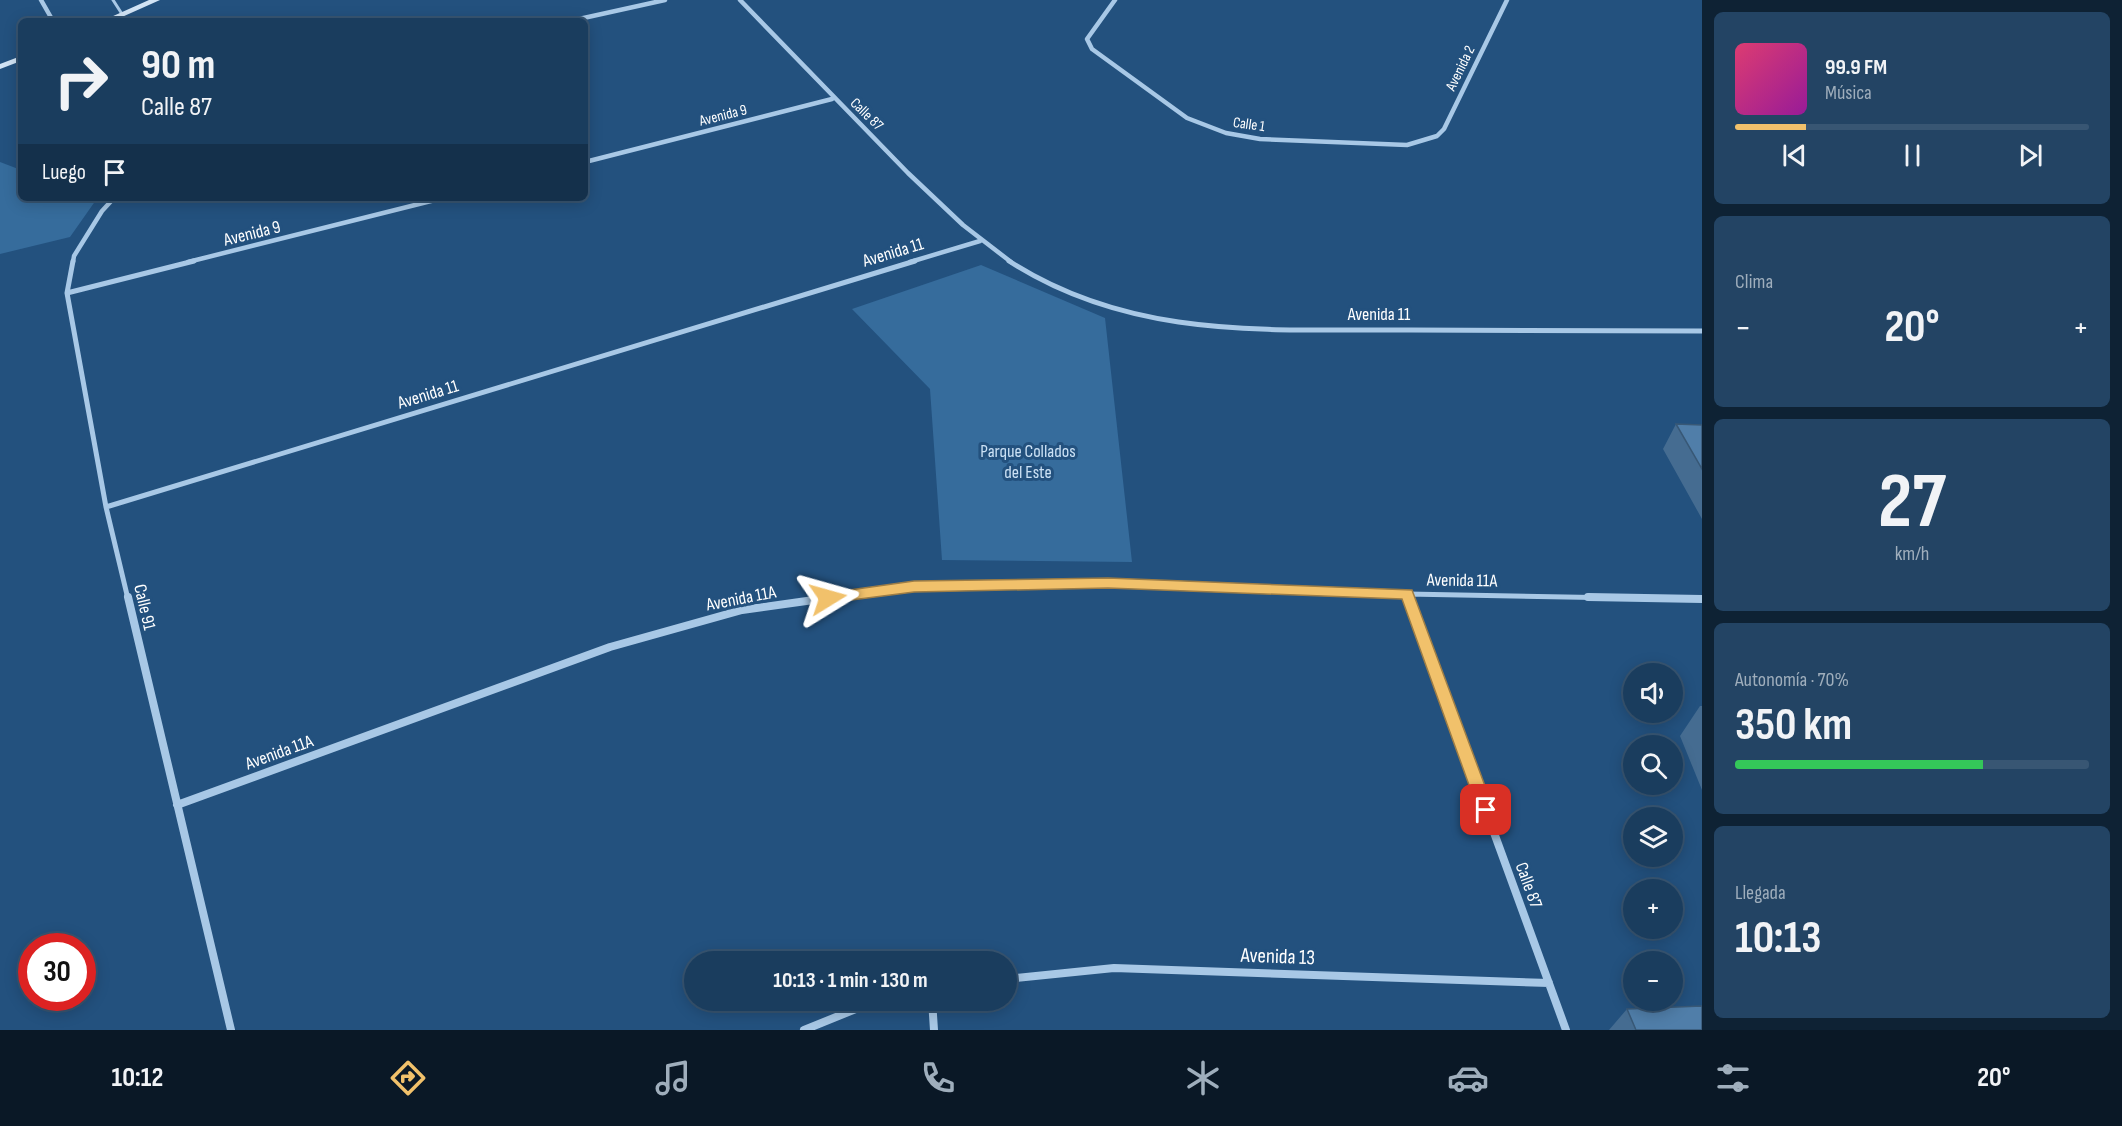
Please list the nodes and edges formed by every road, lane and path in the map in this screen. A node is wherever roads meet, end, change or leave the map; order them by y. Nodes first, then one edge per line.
1 (40, 0) edge
2 (113, 0) edge
3 (156, 0) edge
4 (665, 0) edge
5 (740, 0) edge
6 (1115, 0) edge
7 (1507, 0) edge
8 (122, 14) junction
9 (51, 18) edge
10 (113, 18) edge
11 (584, 18) edge
12 (18, 59) edge
13 (0, 67) edge
14 (832, 99) junction
15 (1427, 140) joint
16 (588, 161) edge
17 (111, 201) edge
18 (431, 201) edge
19 (980, 241) junction
20 (67, 293) junction
21 (1702, 332) edge
22 (106, 507) junction
23 (1407, 594) junction
24 (1702, 599) edge
25 (177, 805) junction
26 (1017, 978) edge
27 (1550, 983) junction
28 (851, 1011) edge
29 (933, 1011) edge
30 (231, 1030) edge
31 (804, 1030) edge
32 (934, 1030) edge
33 (1566, 1030) edge

1 - 9 street
2 - 8 lane
3 - 8 main road
4 - 11 street
5 - 14 street, Calle 87
6 - 15 street, Calle 1
7 - 15 street, Avenida 2
8 - 10 main road
12 - 13 main road
14 - 16 street, Avenida 9
14 - 19 street, Calle 87
17 - 20 street, Calle 91
18 - 20 street, Avenida 9
19 - 21 street, Avenida 11
19 - 22 street, Avenida 11
20 - 22 street, Calle 91
22 - 25 street, Calle 91
23 - 24 street, Avenida 11A
23 - 25 street, Avenida 11A
23 - 27 street, Calle 87
25 - 30 street, Calle 91
26 - 27 street, Avenida 13
27 - 33 street, Calle 87
28 - 31 street
29 - 32 street

